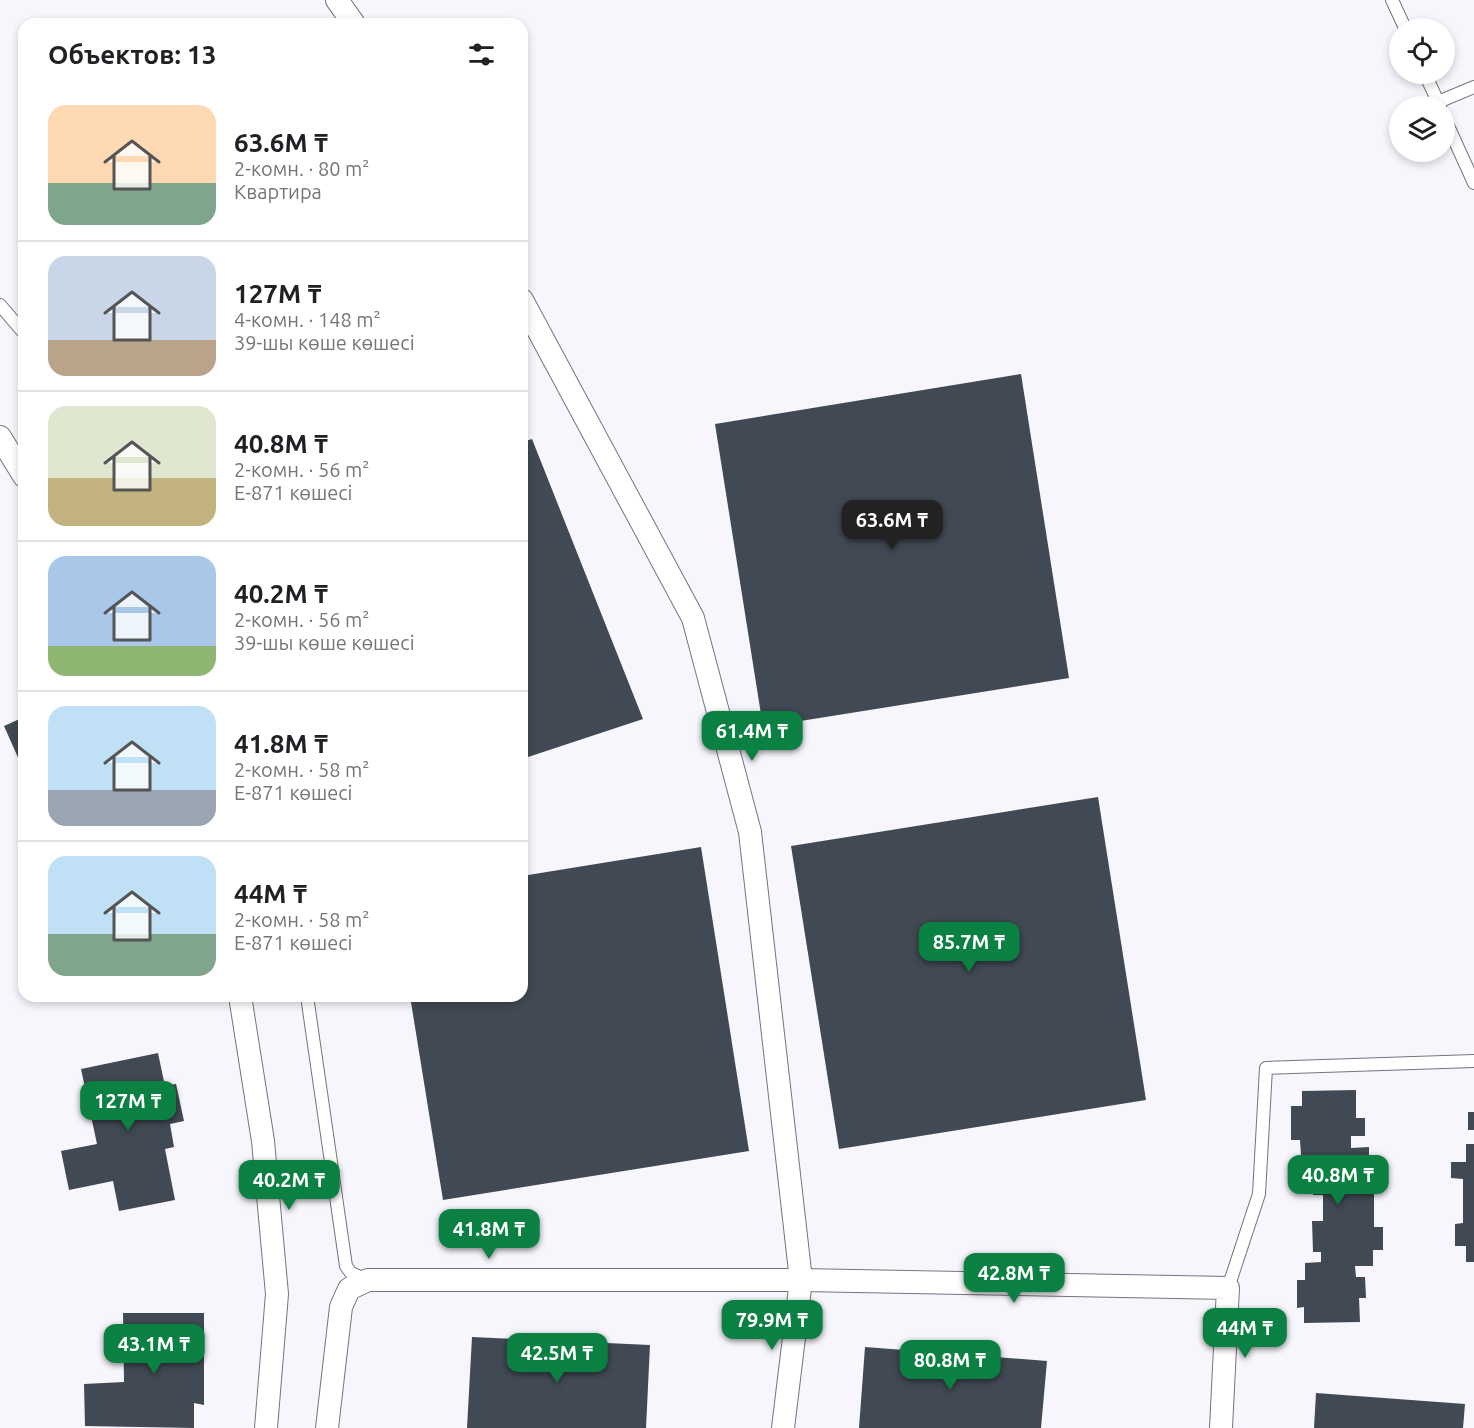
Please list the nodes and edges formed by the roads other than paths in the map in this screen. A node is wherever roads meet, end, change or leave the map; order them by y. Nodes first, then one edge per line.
1 (337, 0) edge
2 (1392, 0) edge
3 (350, 18) edge
4 (1400, 18) edge
5 (1474, 87) edge
6 (1455, 96) edge
7 (1455, 141) edge
8 (1474, 183) edge
9 (0, 305) edge
10 (528, 311) edge
11 (18, 326) edge
12 (0, 437) edge
13 (18, 466) edge
14 (241, 1002) edge
15 (308, 1002) edge
16 (1474, 1061) edge
17 (368, 1280) junction
18 (801, 1280) junction
19 (1228, 1288) junction
20 (266, 1428) edge
21 (327, 1428) edge
22 (783, 1428) edge
23 (1221, 1428) edge

1 - 3 street
2 - 4 lane
5 - 6 lane
7 - 8 lane
9 - 11 lane
10 - 18 street
12 - 13 street
14 - 20 street
15 - 17 lane
16 - 19 lane
17 - 18 street
17 - 21 street
18 - 19 street
18 - 22 street
19 - 23 street

